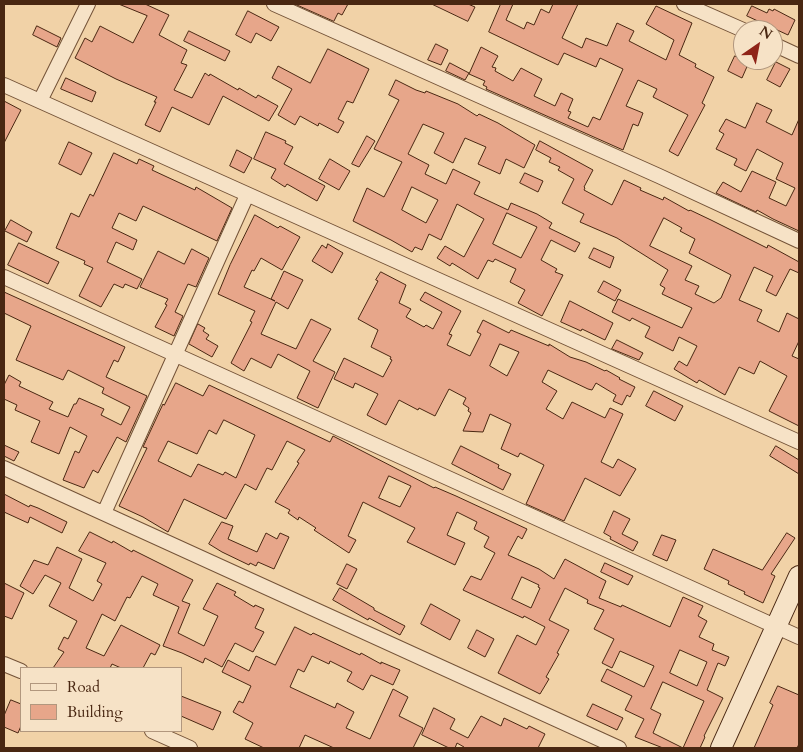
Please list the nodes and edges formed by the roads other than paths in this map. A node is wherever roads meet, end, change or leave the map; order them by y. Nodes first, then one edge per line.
1 (88, 4) edge
2 (274, 4) edge
3 (684, 4) edge
4 (733, 26) edge
5 (783, 49) edge
6 (799, 56) edge
7 (4, 85) edge
8 (40, 102) junction
9 (247, 195) junction
10 (799, 241) edge
11 (4, 277) edge
12 (175, 354) junction
13 (799, 442) edge
14 (4, 468) edge
15 (104, 513) junction
16 (799, 576) edge
17 (777, 627) junction
18 (799, 637) edge
19 (4, 664) edge
20 (20, 672) edge
21 (154, 732) edge
22 (190, 748) edge
23 (619, 748) edge
24 (721, 748) edge

1 - 8 street
2 - 10 street
3 - 4 street
5 - 6 street
7 - 8 street
8 - 9 street
9 - 12 street
9 - 13 street
11 - 12 street
12 - 15 street
12 - 17 street
14 - 15 street
15 - 23 street
16 - 17 main road
17 - 18 street
17 - 24 main road
19 - 20 street
21 - 22 street

